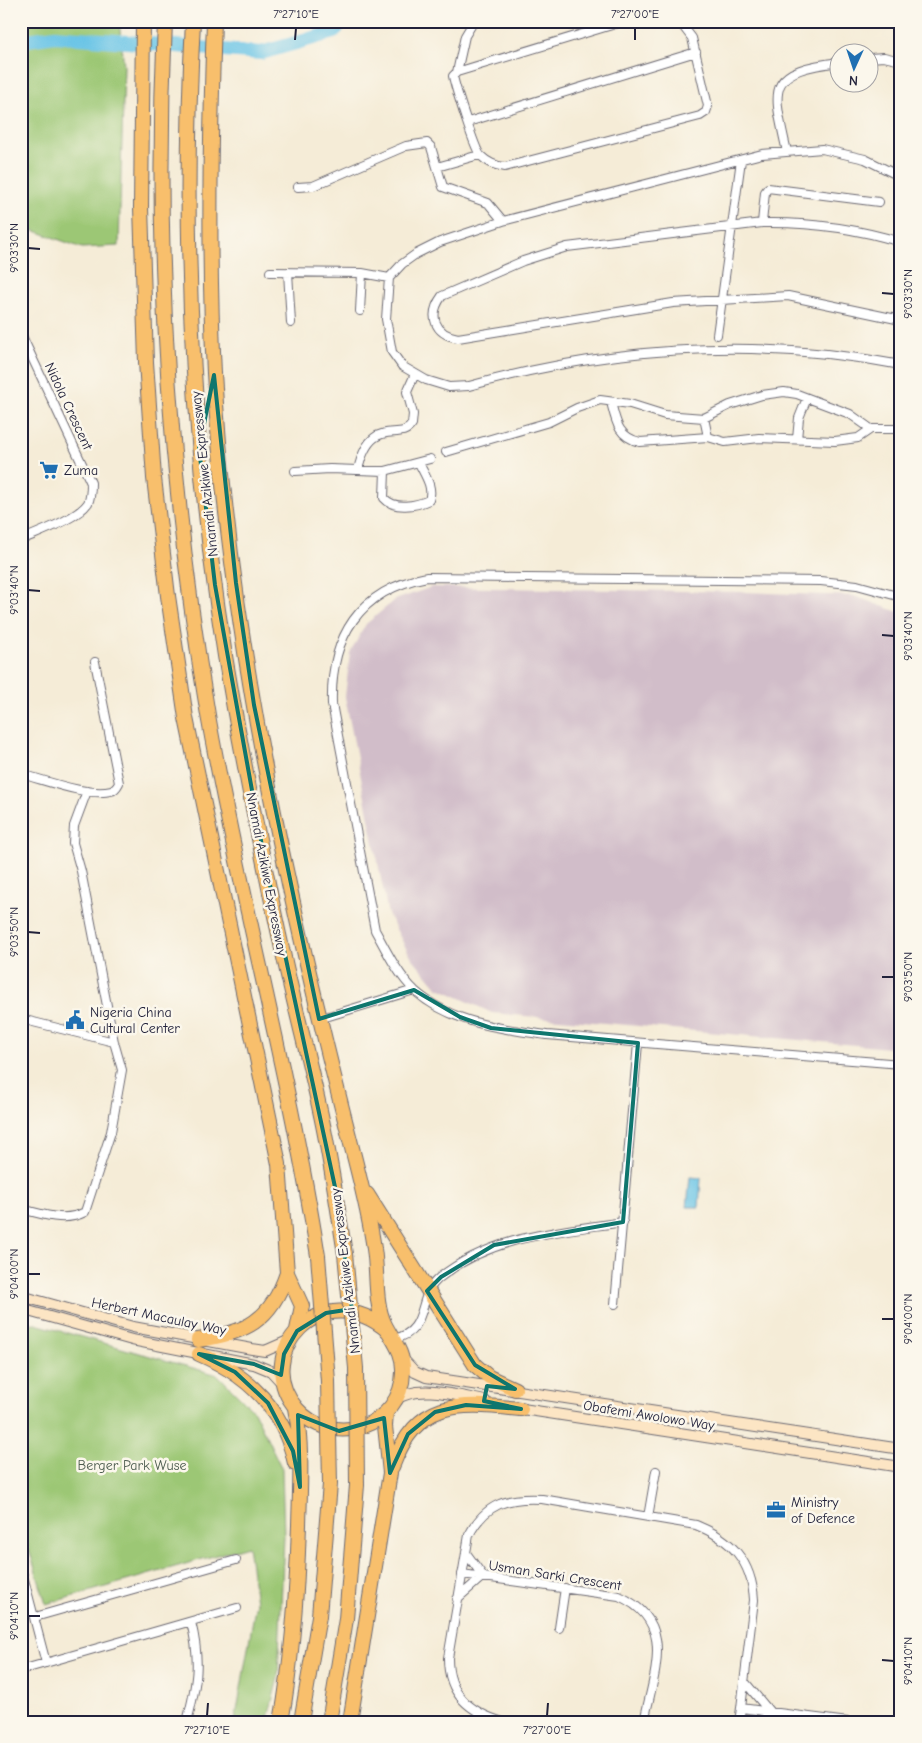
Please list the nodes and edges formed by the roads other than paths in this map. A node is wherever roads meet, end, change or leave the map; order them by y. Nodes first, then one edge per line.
1 (143, 21) edge
2 (164, 21) edge
3 (192, 21) edge
4 (214, 21) edge
5 (474, 21) edge
6 (626, 21) edge
7 (679, 21) edge
8 (696, 52) junction
9 (880, 57) edge
10 (901, 61) edge
11 (830, 64) edge
12 (457, 72) junction
13 (468, 122) junction
14 (787, 152) junction
15 (479, 155) junction
16 (741, 160) junction
17 (437, 167) junction
18 (901, 177) edge
19 (298, 187) dead end
20 (879, 202) dead end
21 (141, 207) junction
22 (503, 221) junction
23 (762, 223) junction
24 (732, 226) junction
25 (901, 242) edge
26 (270, 272) dead end
27 (288, 272) junction
28 (362, 273) junction
29 (389, 278) junction
30 (163, 290) junction
31 (721, 300) junction
32 (360, 311) dead end
33 (901, 320) edge
34 (291, 323) dead end
35 (21, 334) edge
36 (717, 335) dead end
37 (901, 365) edge
38 (415, 374) junction
39 (214, 375) junction
40 (807, 398) junction
41 (611, 402) junction
42 (704, 418) junction
43 (871, 429) junction
44 (901, 429) edge
45 (708, 437) junction
46 (797, 439) junction
47 (199, 448) junction
48 (446, 452) dead end
49 (430, 459) dead end
50 (419, 463) junction
51 (358, 470) junction
52 (295, 471) dead end
53 (386, 471) junction
54 (21, 540) edge
55 (901, 597) edge
56 (94, 662) dead end
57 (21, 774) edge
58 (87, 791) junction
59 (232, 838) junction
60 (264, 857) junction
61 (237, 956) junction
62 (305, 963) junction
63 (414, 990) junction
64 (319, 1018) junction
65 (21, 1019) edge
66 (114, 1042) junction
67 (638, 1043) junction
68 (901, 1064) edge
69 (357, 1170) junction
70 (21, 1209) edge
71 (622, 1222) junction
72 (287, 1273) junction
73 (428, 1292) junction
74 (21, 1296) edge
75 (615, 1304) dead end
76 (21, 1309) edge
77 (294, 1335) junction
78 (391, 1335) junction
79 (199, 1347) junction
80 (402, 1357) junction
81 (284, 1384) junction
82 (515, 1389) junction
83 (395, 1401) junction
84 (295, 1408) junction
85 (521, 1409) junction
86 (386, 1412) junction
87 (901, 1449) edge
88 (901, 1468) edge
89 (656, 1470) dead end
90 (390, 1472) junction
91 (300, 1487) junction
92 (648, 1517) junction
93 (466, 1553) junction
94 (236, 1560) dead end
95 (21, 1568) edge
96 (462, 1574) junction
97 (483, 1576) junction
98 (564, 1588) junction
99 (457, 1599) junction
100 (237, 1608) dead end
101 (35, 1617) junction
102 (191, 1622) junction
103 (559, 1628) dead end
104 (46, 1664) junction
105 (21, 1670) edge
106 (744, 1681) junction
107 (741, 1708) junction
108 (770, 1712) junction
109 (187, 1722) edge
110 (281, 1722) edge
111 (301, 1722) edge
112 (329, 1722) edge
113 (350, 1722) edge
114 (503, 1722) edge
115 (644, 1722) edge
116 (739, 1722) edge
117 (758, 1722) edge
118 (848, 1722) edge

1 - 21 highway
2 - 30 highway, Nnamdi Azikiwe Expressway
3 - 47 highway, Nnamdi Azikiwe Expressway
4 - 39 highway, Nnamdi Azikiwe Expressway
5 - 12 street
6 - 12 street
7 - 8 street
8 - 13 street
8 - 15 street
9 - 10 street
11 - 14 street
12 - 13 street
13 - 15 street
14 - 16 street
14 - 18 street
15 - 17 street
16 - 22 street
16 - 24 street
17 - 19 street
17 - 22 street
20 - 23 street
21 - 30 highway
21 - 61 highway
22 - 29 street
23 - 24 street
23 - 25 street
24 - 31 street
24 - 31 street
26 - 27 street
27 - 28 street
27 - 34 street
28 - 29 street
28 - 32 street
29 - 38 street
30 - 59 highway, Nnamdi Azikiwe Expressway
31 - 33 street
31 - 36 street
35 - 54 street, Nidola Crescent
37 - 38 street
38 - 51 street
39 - 47 highway
39 - 62 highway, Nnamdi Azikiwe Expressway
40 - 42 street
40 - 43 street
40 - 46 street
41 - 42 street
41 - 45 street
41 - 48 street
42 - 45 street
43 - 44 street
43 - 46 street
45 - 46 street
47 - 60 highway, Nnamdi Azikiwe Expressway
49 - 50 street
50 - 53 street
50 - 53 street
51 - 52 street
51 - 53 street
55 - 63 street
56 - 58 street
57 - 58 street
58 - 66 street
59 - 61 highway
59 - 111 highway, Nnamdi Azikiwe Expressway, bridge
60 - 62 highway
60 - 112 highway, Nnamdi Azikiwe Expressway, bridge
61 - 72 highway
62 - 64 highway, Nnamdi Azikiwe Expressway
63 - 64 street
63 - 67 street
64 - 69 highway, Nnamdi Azikiwe Expressway
65 - 66 street
66 - 70 street
67 - 68 street
67 - 71 street
69 - 73 highway
69 - 78 highway, Nnamdi Azikiwe Expressway
71 - 73 street
71 - 75 street
72 - 77 highway
72 - 79 highway
73 - 78 street
73 - 82 highway
74 - 79 main road, Herbert Macaulay Way
76 - 79 main road, Herbert Macaulay Way
77 - 78 highway
77 - 79 main road, Herbert Macaulay Way
77 - 81 highway
78 - 80 highway
79 - 81 main road, Herbert Macaulay Way
79 - 91 highway
80 - 82 main road, Obafemi Awolowo Way
80 - 83 highway
81 - 84 highway
82 - 87 main road, Obafemi Awolowo Way
83 - 85 main road, Obafemi Awolowo Way
83 - 86 highway
84 - 86 highway
84 - 91 highway
85 - 88 main road, Obafemi Awolowo Way
85 - 90 highway
86 - 90 highway
89 - 92 street
90 - 113 highway
91 - 110 highway
92 - 93 street
92 - 106 street
93 - 96 street
93 - 97 street
94 - 101 street
95 - 101 street
96 - 97 street, Usman Sarki Crescent
96 - 99 street
97 - 98 street, Usman Sarki Crescent
97 - 99 street
98 - 103 street
98 - 115 street, Usman Sarki Crescent
99 - 114 street
100 - 102 street
101 - 104 street
102 - 104 street
102 - 109 street
104 - 105 street
106 - 107 street
106 - 108 street
107 - 108 street
107 - 116 street
108 - 117 street
108 - 118 street

